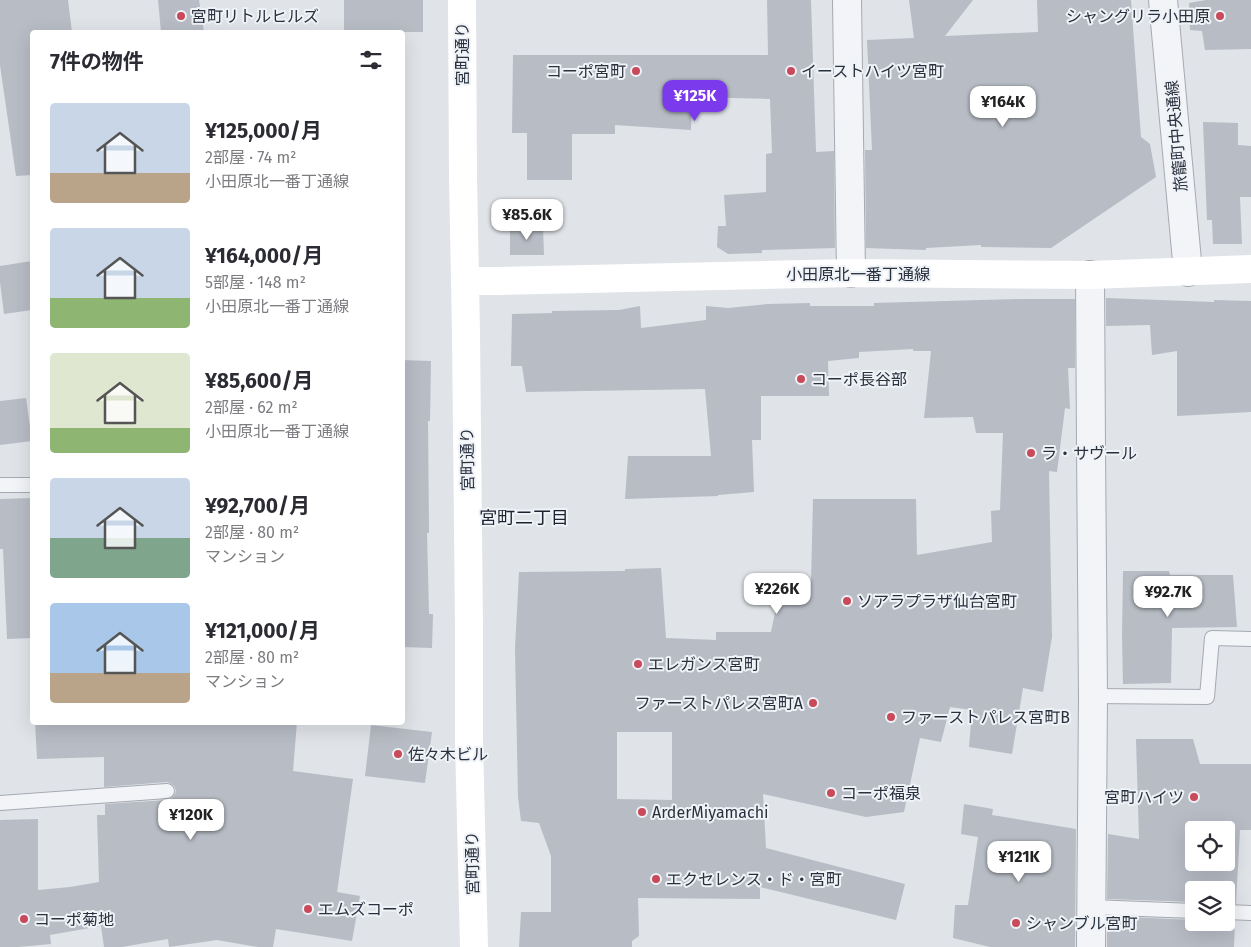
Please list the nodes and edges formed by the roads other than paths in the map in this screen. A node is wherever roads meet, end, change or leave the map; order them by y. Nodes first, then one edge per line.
1 (462, 0) edge
2 (847, 0) edge
3 (1163, 0) edge
4 (1251, 269) edge
5 (1188, 272) junction
6 (851, 273) junction
7 (1090, 275) junction
8 (465, 280) junction
9 (0, 485) edge
10 (30, 485) edge
11 (1251, 639) edge
12 (1094, 696) junction
13 (167, 791) dead end
14 (0, 803) edge
15 (1091, 907) junction
16 (1185, 911) edge
17 (1235, 912) edge
18 (1251, 913) edge
19 (474, 947) edge
20 (1091, 947) edge

1 - 8 street, 宮町通り
2 - 6 street
3 - 5 street, 旅籠町中央通線
4 - 5 street, 小田原北一番丁通線
5 - 7 street, 小田原北一番丁通線
6 - 7 street, 小田原北一番丁通線
6 - 8 street, 小田原北一番丁通線
7 - 12 street
8 - 19 street, 宮町通り
9 - 10 lane
11 - 12 lane
12 - 15 street
13 - 14 lane
15 - 16 lane
15 - 20 street
17 - 18 lane

